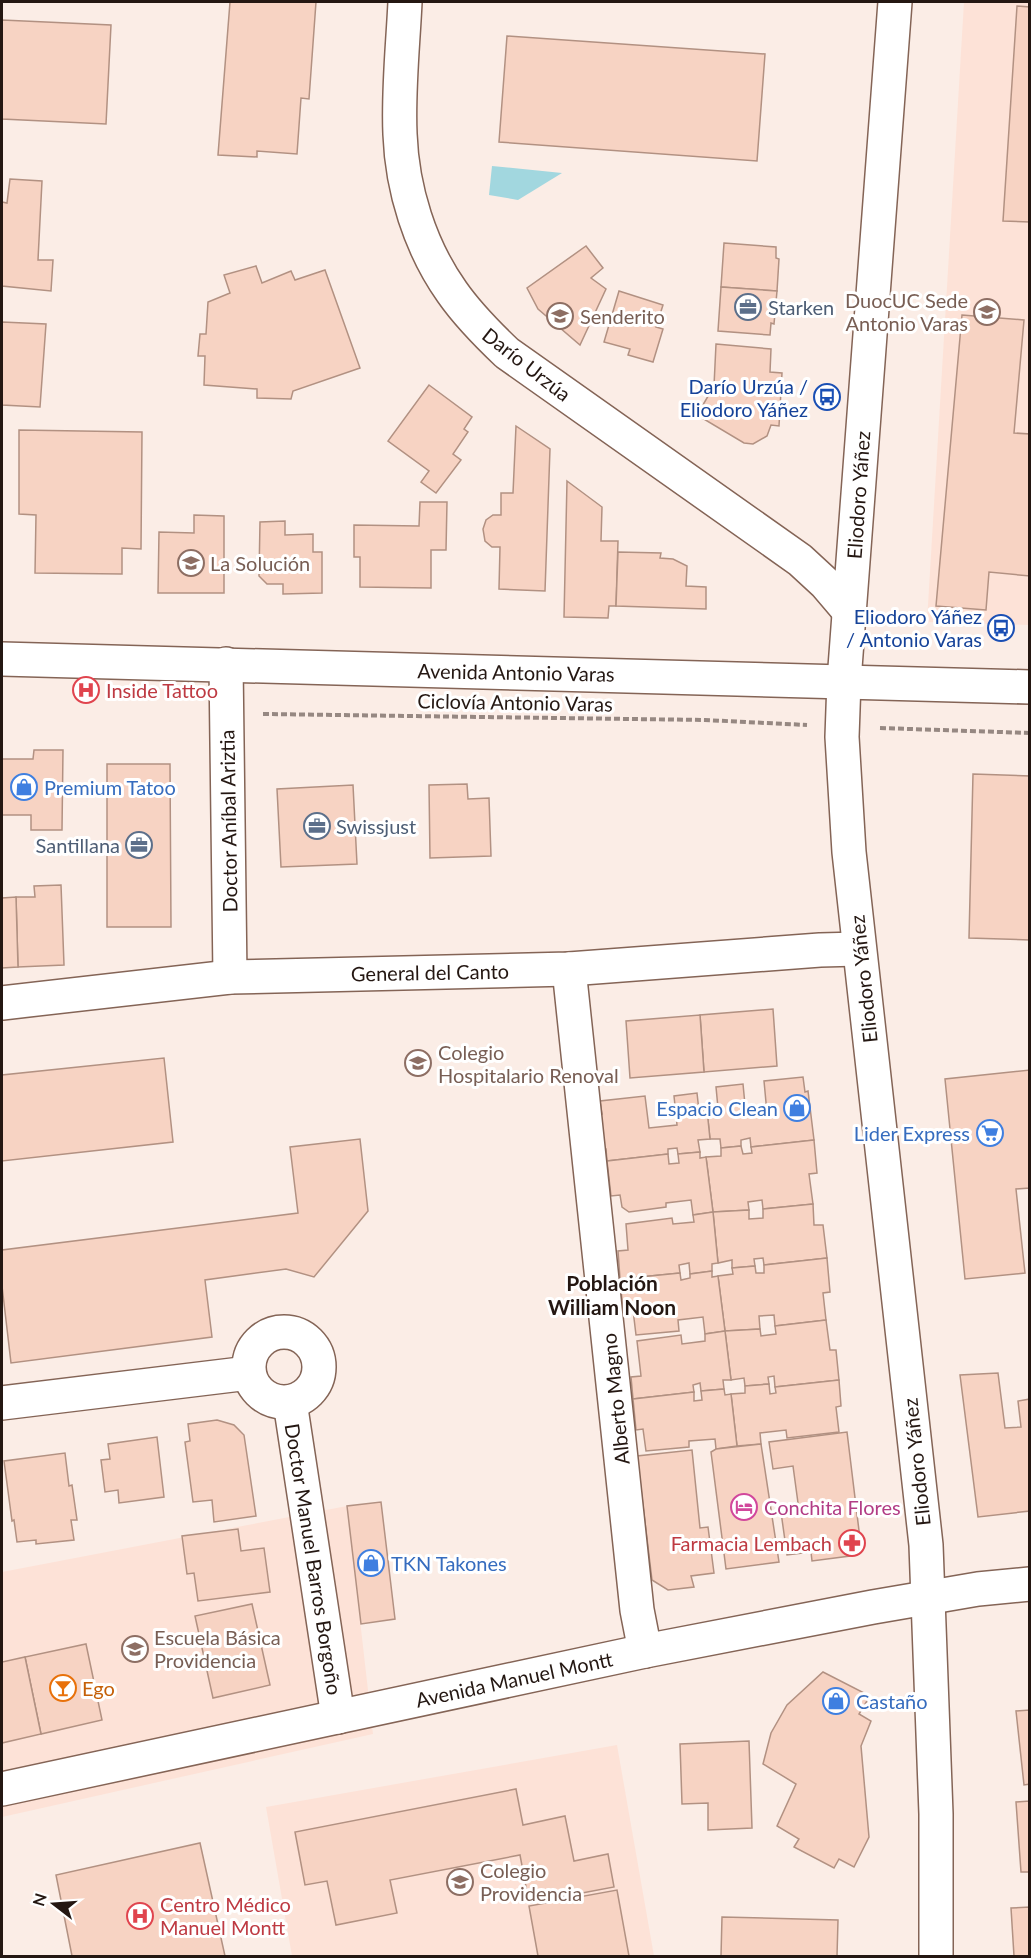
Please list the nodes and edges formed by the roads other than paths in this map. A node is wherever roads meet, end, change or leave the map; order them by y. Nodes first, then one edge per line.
1 (405, 2) edge
2 (895, 2) edge
3 (849, 611) junction
4 (2, 659) edge
5 (226, 664) junction
6 (844, 681) junction
7 (1029, 687) edge
8 (859, 949) junction
9 (570, 969) junction
10 (230, 977) junction
11 (2, 1003) edge
12 (249, 1373) junction
13 (290, 1402) junction
14 (2, 1403) edge
15 (1029, 1584) edge
16 (927, 1598) junction
17 (645, 1651) junction
18 (338, 1717) junction
19 (2, 1789) edge
20 (936, 1956) edge

1 - 3 main road, Darío Urzúa
2 - 3 main road, Eliodoro Yáñez
3 - 6 main road, Eliodoro Yáñez
4 - 5 main road, Avenida Antonio Varas
5 - 6 main road, Avenida Antonio Varas
5 - 10 main road, Doctor Aníbal Ariztia
6 - 7 main road, Avenida Antonio Varas
6 - 8 main road, Eliodoro Yáñez
8 - 9 main road, General del Canto
8 - 16 main road, Eliodoro Yáñez
9 - 10 main road, General del Canto
9 - 17 main road, Alberto Magno
10 - 11 main road, General del Canto
12 - 13 main road
12 - 13 main road
12 - 14 main road
13 - 18 main road, Doctor Manuel Barros Borgoño
15 - 16 main road, Avenida Manuel Montt
16 - 17 main road, Avenida Manuel Montt
16 - 20 main road, Eliodoro Yáñez
17 - 18 main road, Avenida Manuel Montt
18 - 19 main road, Avenida Manuel Montt

